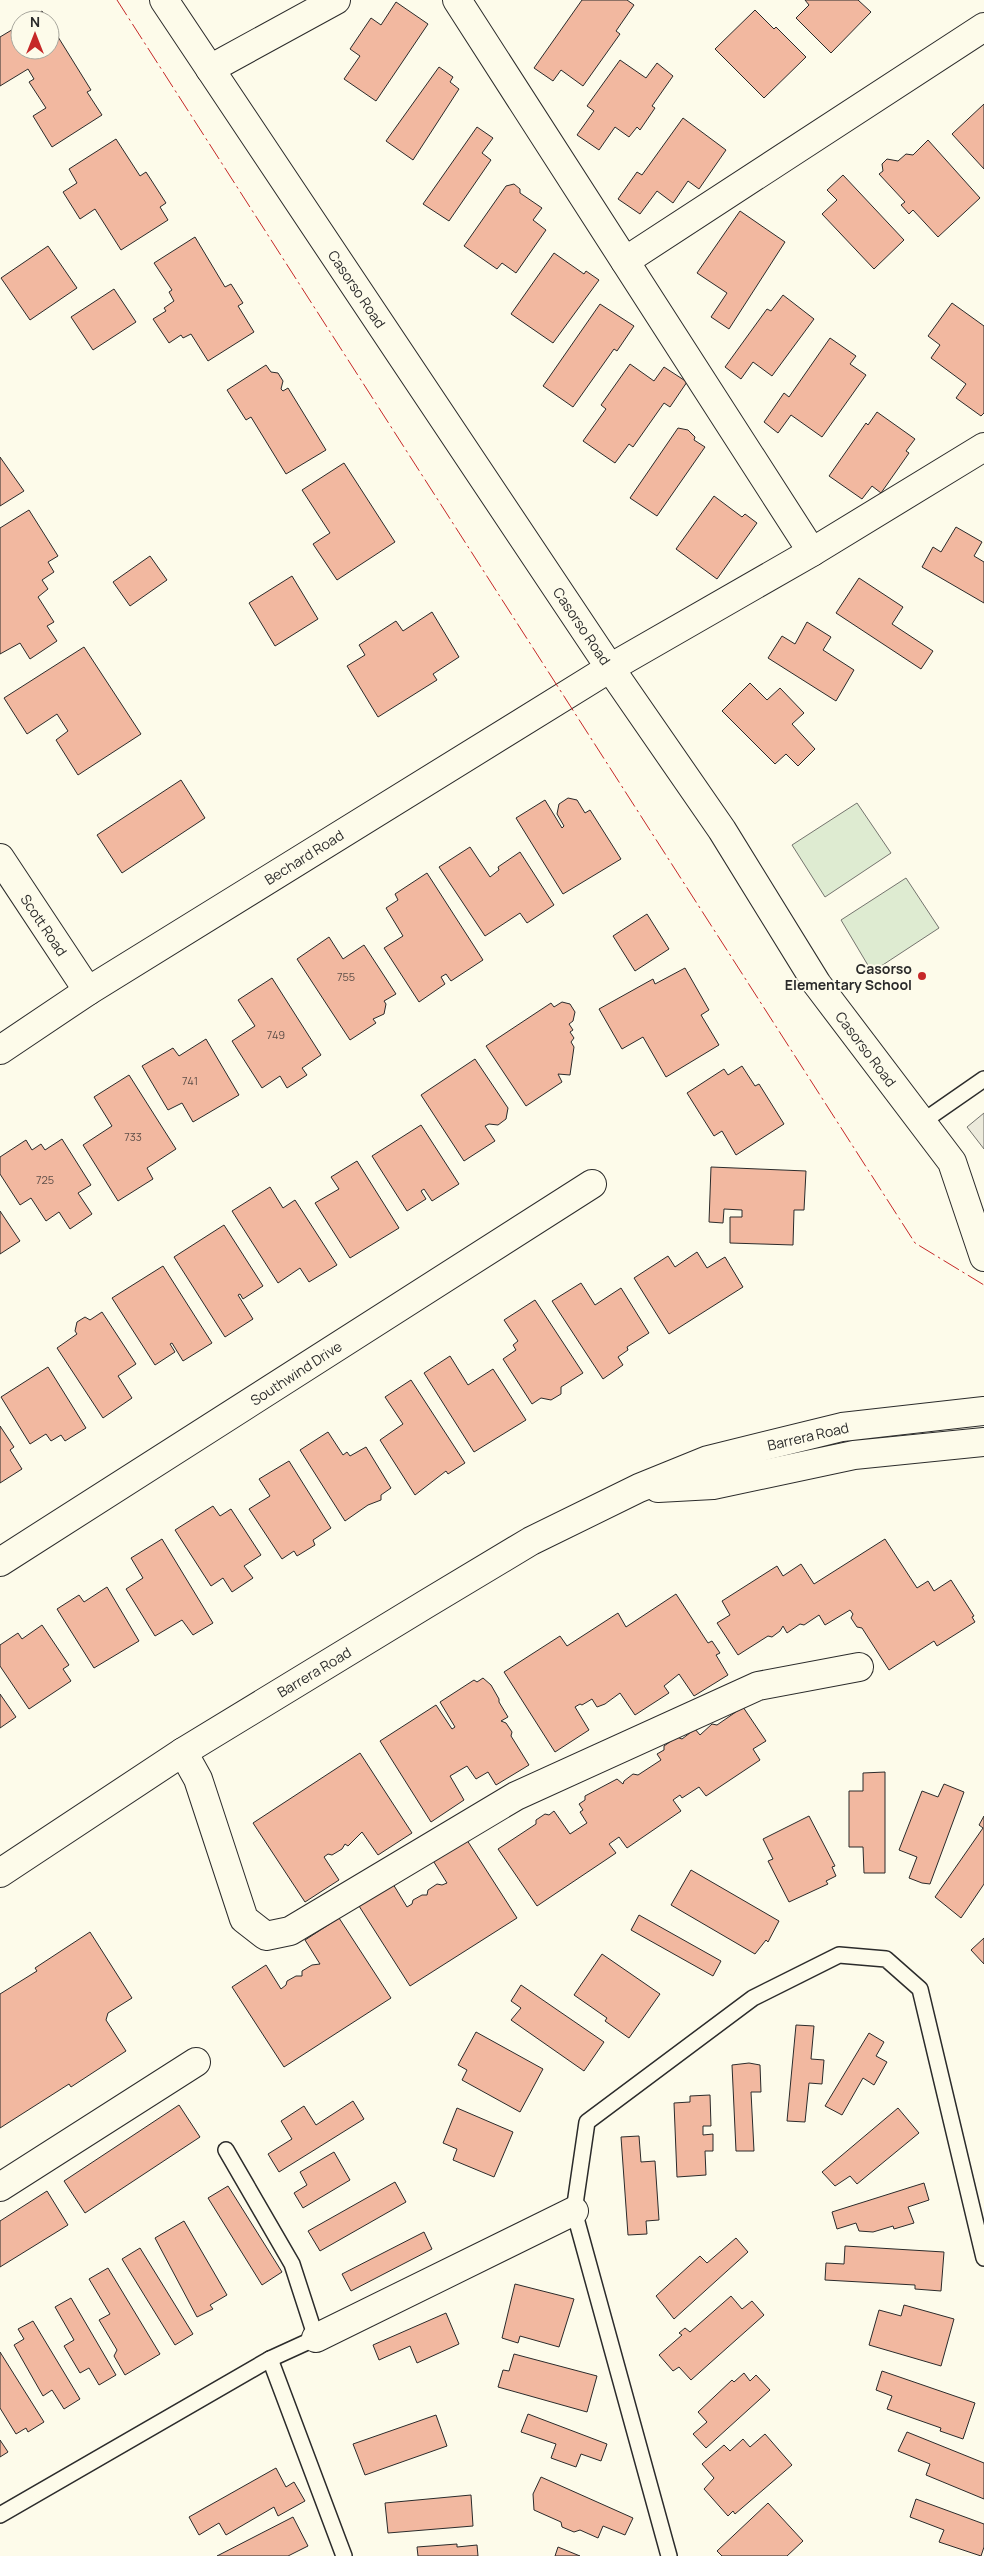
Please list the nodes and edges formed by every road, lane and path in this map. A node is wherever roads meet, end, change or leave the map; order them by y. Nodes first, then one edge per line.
1 (164, 0) edge
2 (336, 0) edge
3 (457, 0) edge
4 (984, 26) edge
5 (210, 70) junction
6 (625, 261) junction
7 (984, 446) edge
8 (812, 552) junction
9 (610, 668) junction
10 (0, 858) edge
11 (88, 991) junction
12 (0, 1050) edge
13 (984, 1079) edge
14 (922, 1122) junction
15 (592, 1184) dead end
16 (984, 1258) edge
17 (984, 1411) edge
18 (984, 1442) edge
19 (638, 1488) junction
20 (0, 1562) edge
21 (859, 1667) dead end
22 (183, 1752) junction
23 (0, 1873) edge
24 (196, 2062) dead end
25 (226, 2150) dead end
26 (0, 2187) edge
27 (574, 2212) junction
28 (984, 2258) edge
29 (316, 2338) junction
30 (270, 2359) junction
31 (0, 2515) edge
32 (344, 2556) edge
33 (669, 2556) edge

1 - 5 street, Casorso Road
2 - 5 street
3 - 6 street
4 - 6 street
5 - 9 street, Casorso Road
6 - 8 street
7 - 8 street, Bechard Road
8 - 9 street, Bechard Road
9 - 11 street, Bechard Road
9 - 14 street, Casorso Road
10 - 11 street, Scott Road
11 - 12 street, Bechard Road
13 - 14 lane
14 - 16 street, Casorso Road
15 - 20 street, Southwind Drive
17 - 19 street, Barrera Road
18 - 19 street, Barrera Road
19 - 22 street, Barrera Road
21 - 22 street
22 - 23 street, Barrera Road
24 - 26 street
25 - 29 lane
27 - 28 lane
27 - 29 street
27 - 33 lane
29 - 30 lane
30 - 31 lane
30 - 32 lane

